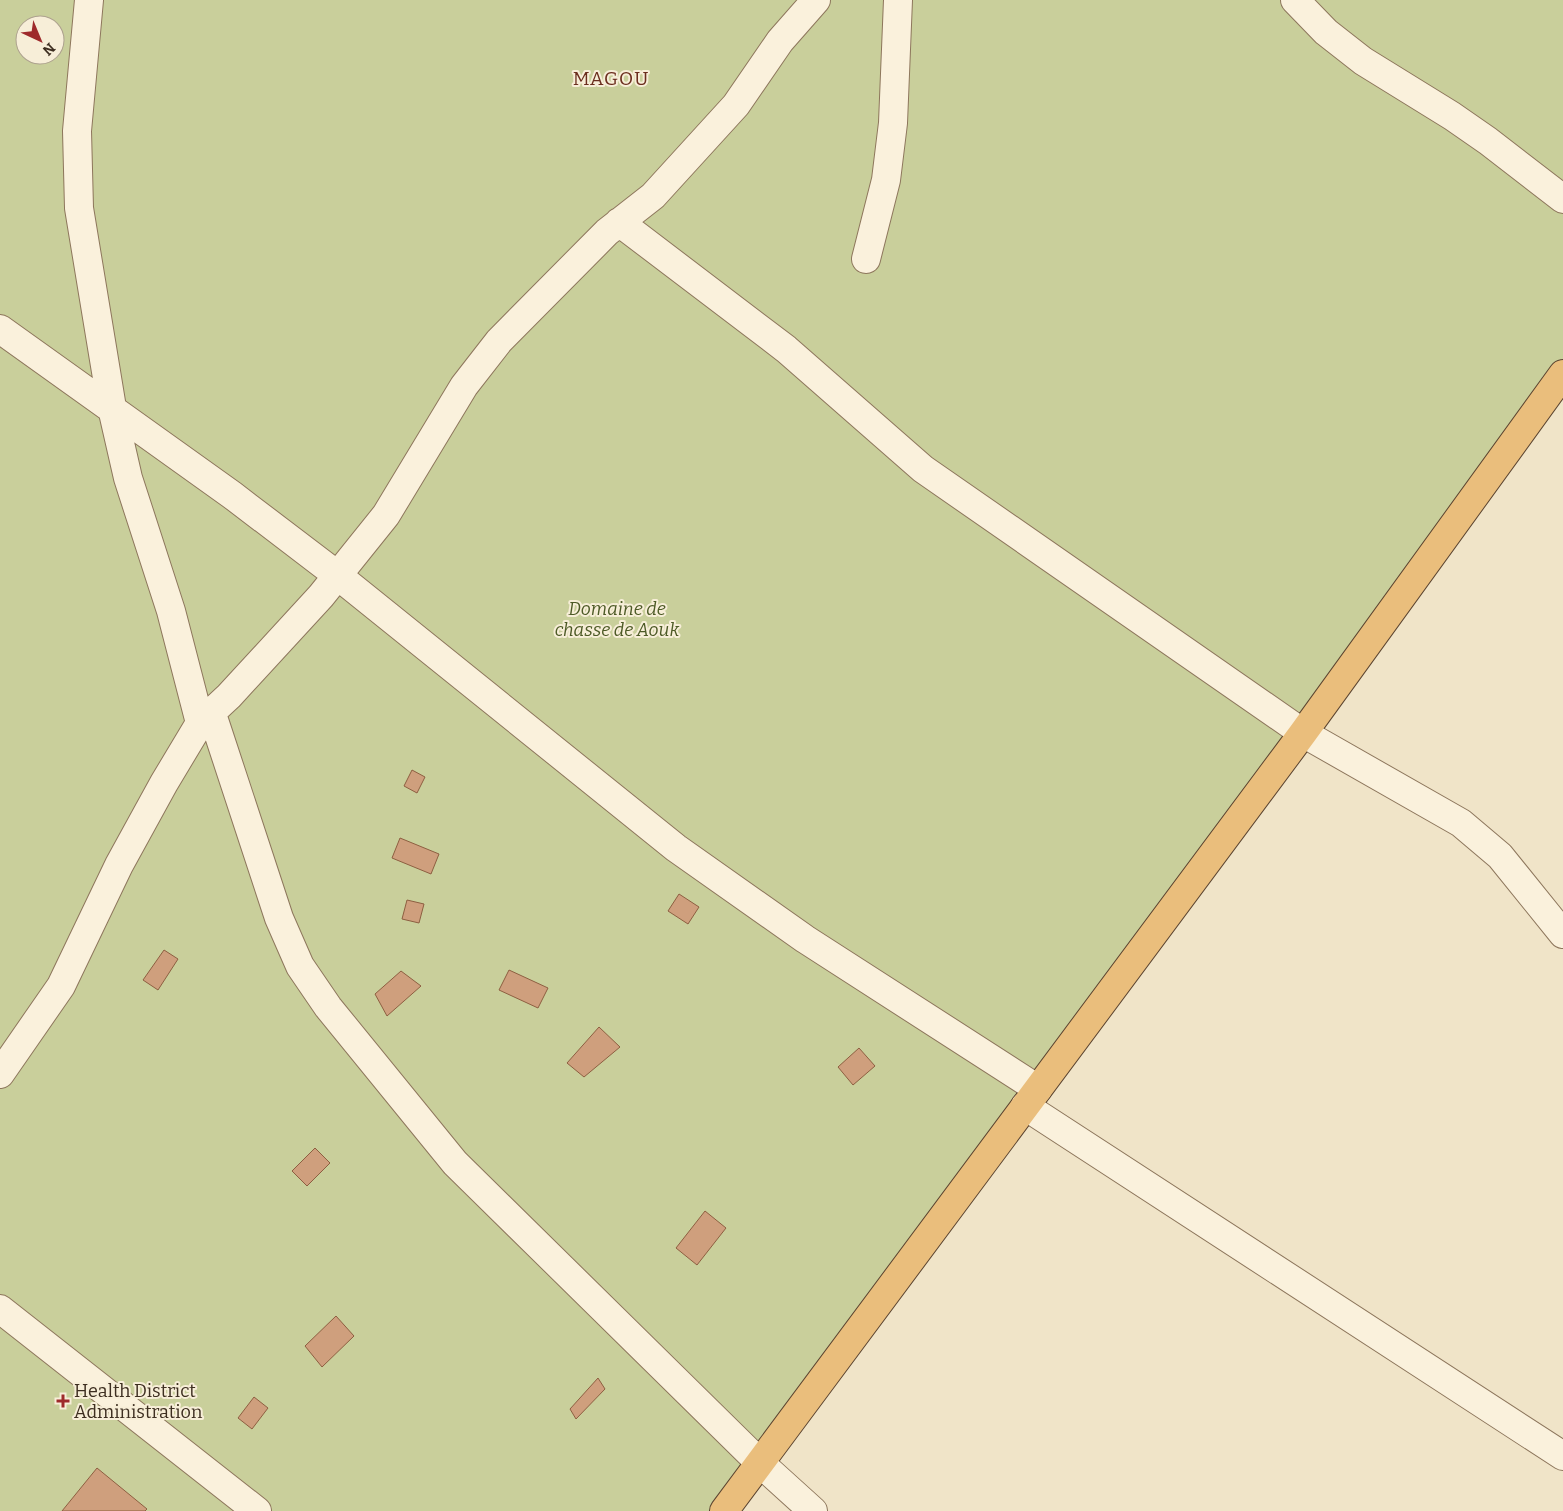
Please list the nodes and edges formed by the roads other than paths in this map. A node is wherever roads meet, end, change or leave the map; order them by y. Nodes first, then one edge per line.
1 (89, 0) edge
2 (816, 0) edge
3 (898, 0) edge
4 (1295, 0) edge
5 (1563, 199) edge
6 (619, 222) junction
7 (866, 258) dead end
8 (0, 329) edge
9 (1563, 374) edge
10 (112, 408) junction
11 (337, 575) junction
12 (206, 719) junction
13 (1303, 732) junction
14 (1563, 934) edge
15 (0, 1074) edge
16 (1031, 1098) junction
17 (0, 1309) edge
18 (1563, 1456) edge
19 (760, 1463) junction
20 (257, 1511) edge
21 (724, 1511) edge
22 (813, 1511) edge

1 - 10 street
2 - 6 street
3 - 7 street
4 - 5 street
6 - 11 street
6 - 13 street
8 - 10 street
9 - 13 highway
10 - 11 street
10 - 12 street
11 - 12 street
11 - 16 street
12 - 15 street
12 - 19 street
13 - 14 street
13 - 16 highway
16 - 18 street
16 - 19 highway
17 - 20 street
19 - 21 highway
19 - 22 street

